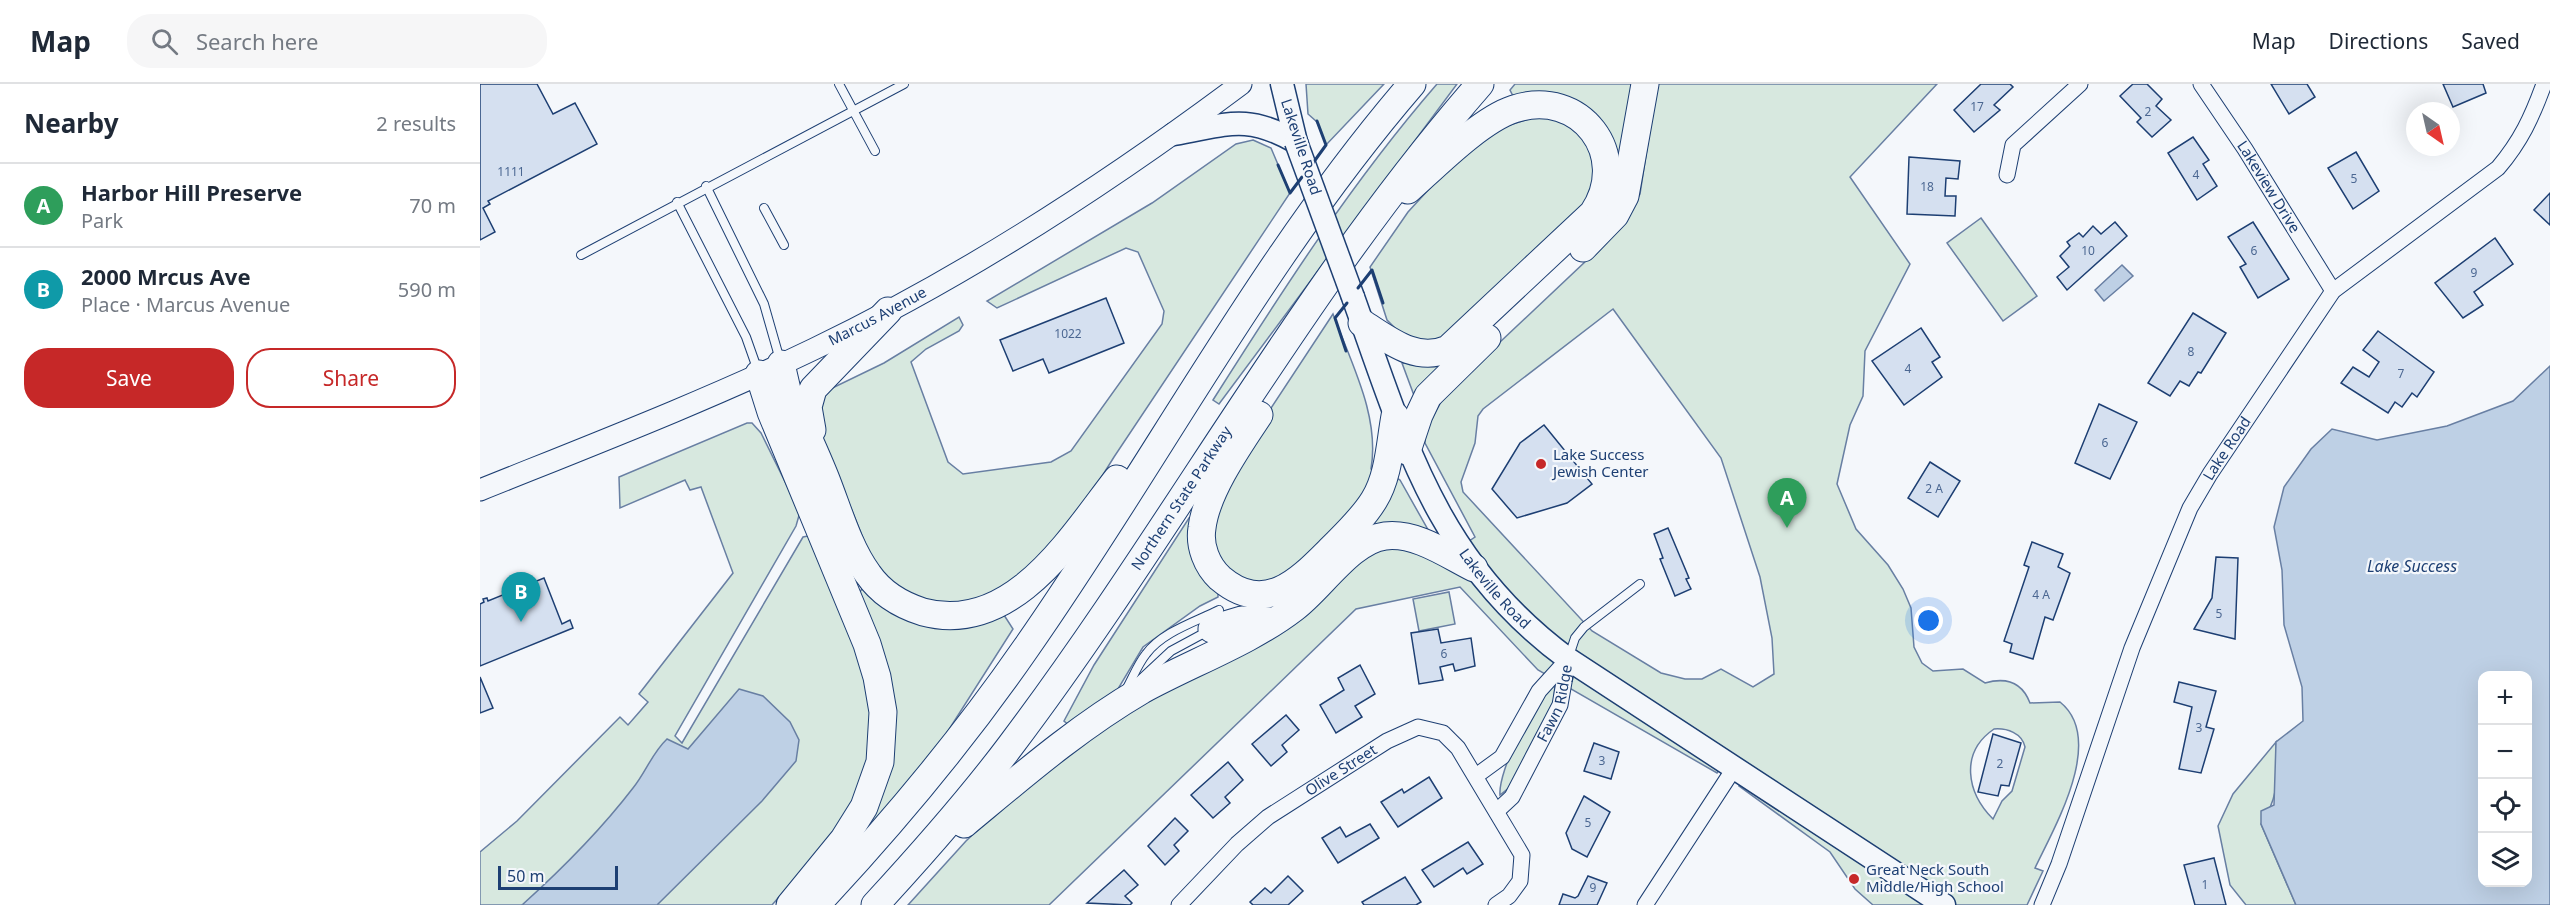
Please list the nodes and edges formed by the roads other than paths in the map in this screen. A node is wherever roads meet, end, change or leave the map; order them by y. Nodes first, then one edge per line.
1 (839, 84) edge
2 (904, 84) edge
3 (1241, 84) edge
4 (1282, 84) edge
5 (1412, 84) edge
6 (1480, 84) edge
7 (1645, 84) edge
8 (2080, 84) edge
9 (2201, 84) edge
10 (2544, 84) edge
11 (853, 110) junction
12 (1173, 135) junction
13 (1296, 142) junction
14 (874, 151) dead end
15 (2007, 175) dead end
16 (706, 186) junction
17 (677, 202) junction
18 (764, 208) dead end
19 (1358, 235) junction
20 (784, 245) dead end
21 (581, 255) dead end
22 (1324, 286) junction
23 (2333, 291) junction
24 (888, 311) junction
25 (1362, 323) junction
26 (770, 369) junction
27 (1190, 393) junction
28 (1395, 416) junction
29 (1407, 451) junction
30 (820, 463) junction
31 (480, 490) edge
32 (1474, 568) junction
33 (1222, 579) junction
34 (1640, 585) dead end
35 (1216, 620) junction
36 (1273, 622) junction
37 (1568, 659) junction
38 (1118, 705) junction
39 (1735, 767) junction
40 (1476, 776) junction
41 (1498, 810) junction
42 (897, 881) junction
43 (790, 905) edge
44 (816, 905) edge
45 (874, 905) edge
46 (1179, 905) edge
47 (1496, 905) edge
48 (1645, 905) edge
49 (1944, 905) edge
50 (2042, 905) edge

1 - 11 lane
2 - 11 lane
3 - 12 main road, Marcus Avenue
4 - 13 main road, Lakeville Road
5 - 27 highway
6 - 19 highway, Northern State Parkway
7 - 29 highway
8 - 15 street
9 - 23 street, Lakeview Drive
10 - 23 street, Lake Road
11 - 14 lane
11 - 16 lane
12 - 13 main road
12 - 24 main road, Marcus Avenue
13 - 25 main road, Lakeville Road, bridge
16 - 17 lane
16 - 26 lane
17 - 21 lane
17 - 26 lane
18 - 20 lane
19 - 22 highway, Northern State Parkway
19 - 25 highway
22 - 33 highway
22 - 42 highway, Northern State Parkway
23 - 50 street, Lake Road
24 - 26 main road, Marcus Avenue
24 - 30 highway
25 - 28 main road, Lakeville Road
26 - 30 highway
26 - 31 main road, Marcus Avenue
26 - 43 highway
27 - 30 highway
27 - 44 highway
28 - 29 main road, Lakeville Road
28 - 33 highway
29 - 32 main road, Lakeville Road
32 - 36 highway
32 - 37 main road, Lakeville Road
33 - 35 highway
34 - 37 lane
35 - 36 highway
35 - 38 lane
35 - 38 lane
36 - 38 highway
37 - 39 main road, Lakeville Road
37 - 40 street, Fawn Ridge
37 - 41 street, Fawn Ridge
38 - 42 highway
39 - 48 street
39 - 49 main road, Lakeville Road
40 - 41 street, Olive Street
40 - 46 street, Olive Street
41 - 47 street, Olive Street
42 - 45 highway, Northern State Parkway

